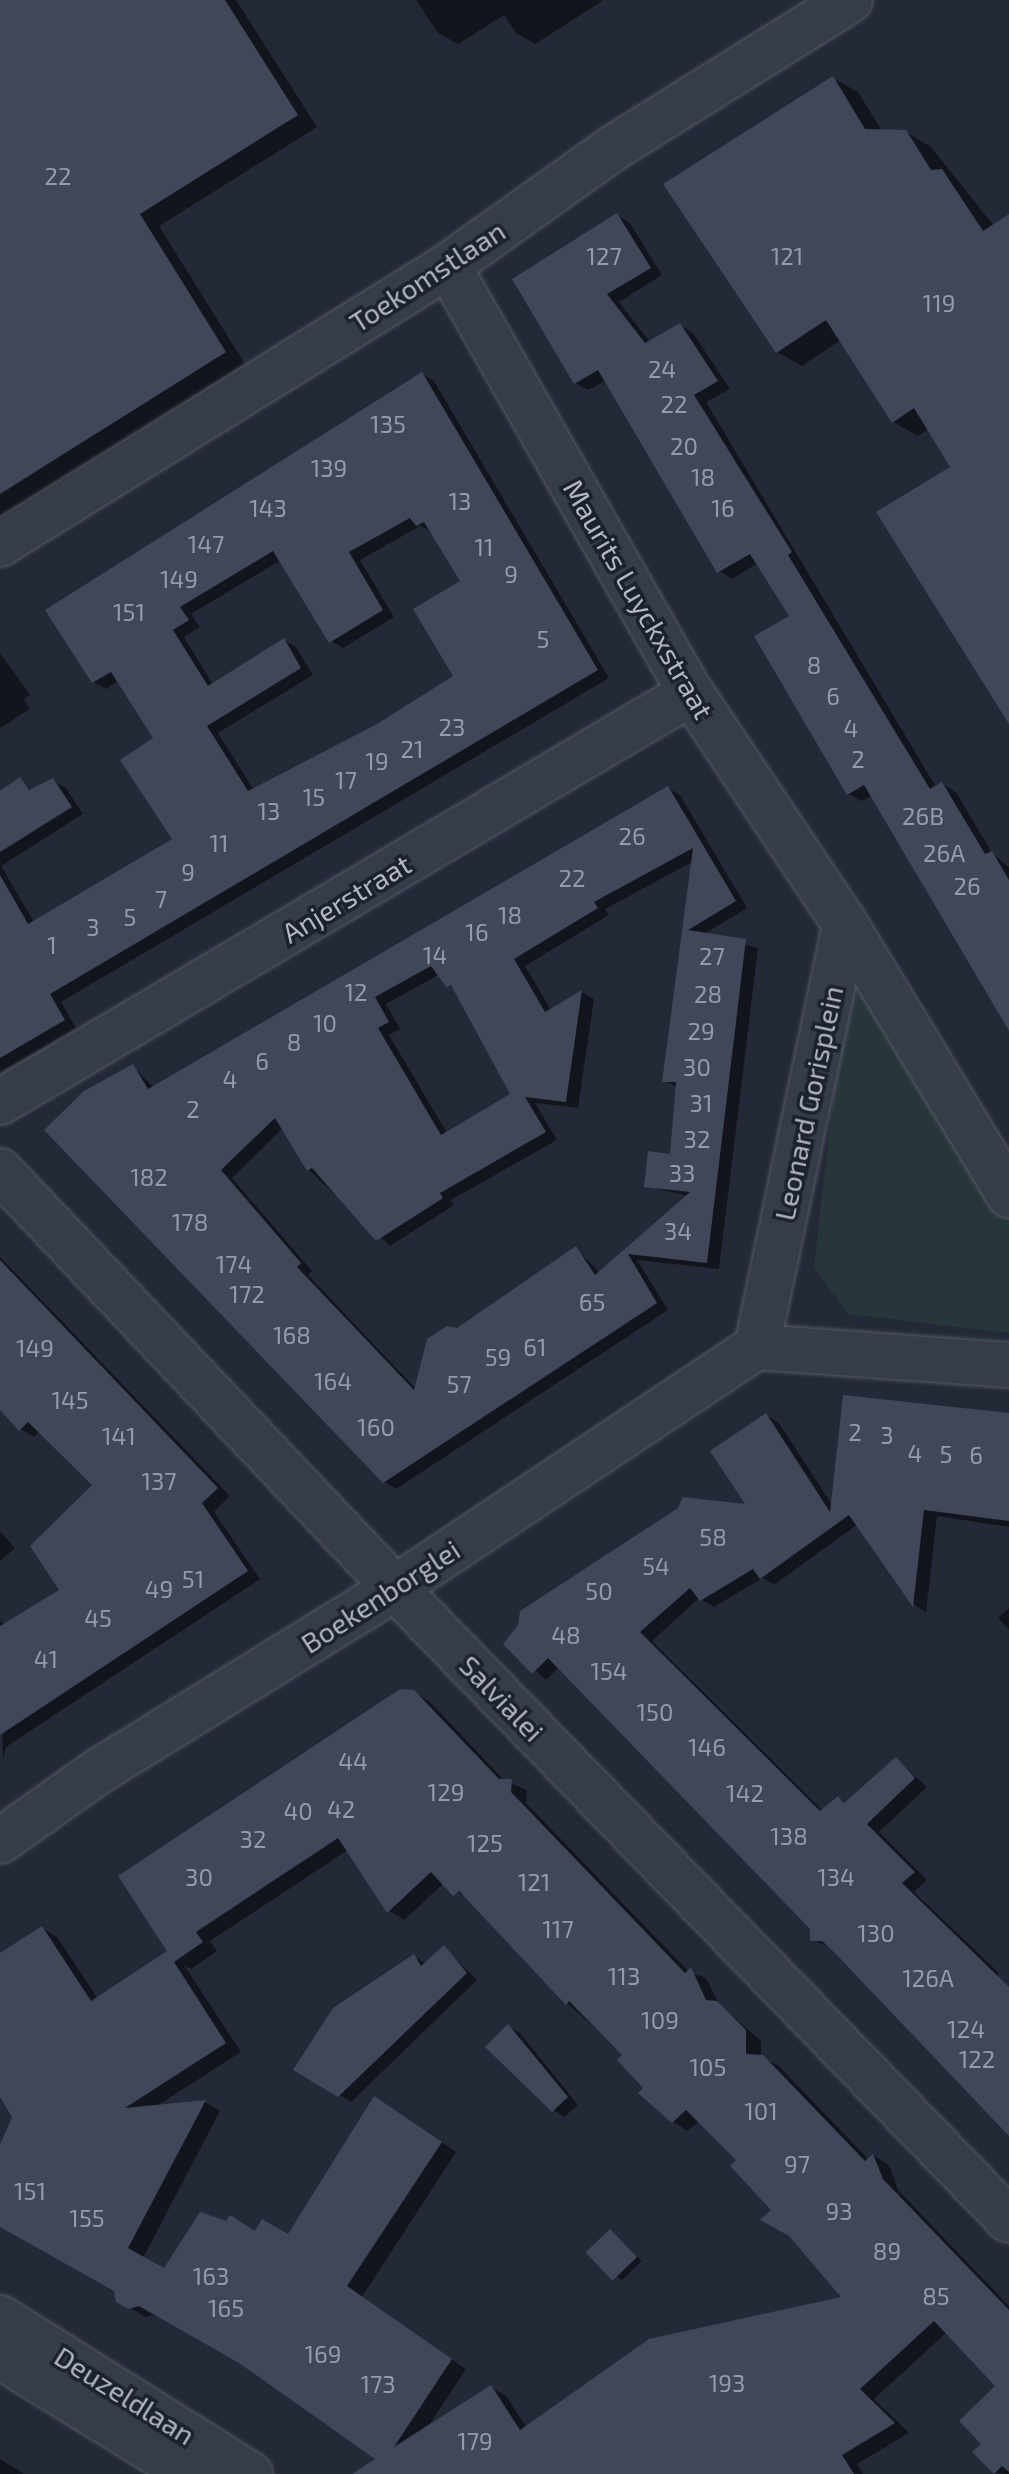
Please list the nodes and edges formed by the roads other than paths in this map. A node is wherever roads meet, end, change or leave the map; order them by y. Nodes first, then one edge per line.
1 (850, 0) edge
2 (448, 266) junction
3 (0, 544) edge
4 (691, 693) junction
5 (845, 924) junction
6 (0, 1102) edge
7 (0, 1171) edge
8 (1009, 1195) edge
9 (757, 1347) junction
10 (1009, 1365) edge
11 (395, 1588) junction
12 (0, 1841) edge
13 (1009, 2220) edge
14 (0, 2318) edge
15 (0, 2356) edge
16 (191, 2474) edge
17 (250, 2474) edge

1 - 2 street, Toekomstlaan
2 - 3 street, Toekomstlaan
2 - 4 street, Maurits Luyckxstraat
4 - 5 street, Maurits Luyckxstraat
4 - 6 street, Anjerstraat
5 - 8 street, Leonard Gorisplein
5 - 9 street, Leonard Gorisplein
7 - 11 street, Salvialei
9 - 10 street
9 - 11 street, Boekenborglei
11 - 12 street, Boekenborglei
11 - 13 street, Salvialei
14 - 17 street, Deuzeldlaan
15 - 16 street, Deuzeldlaan

